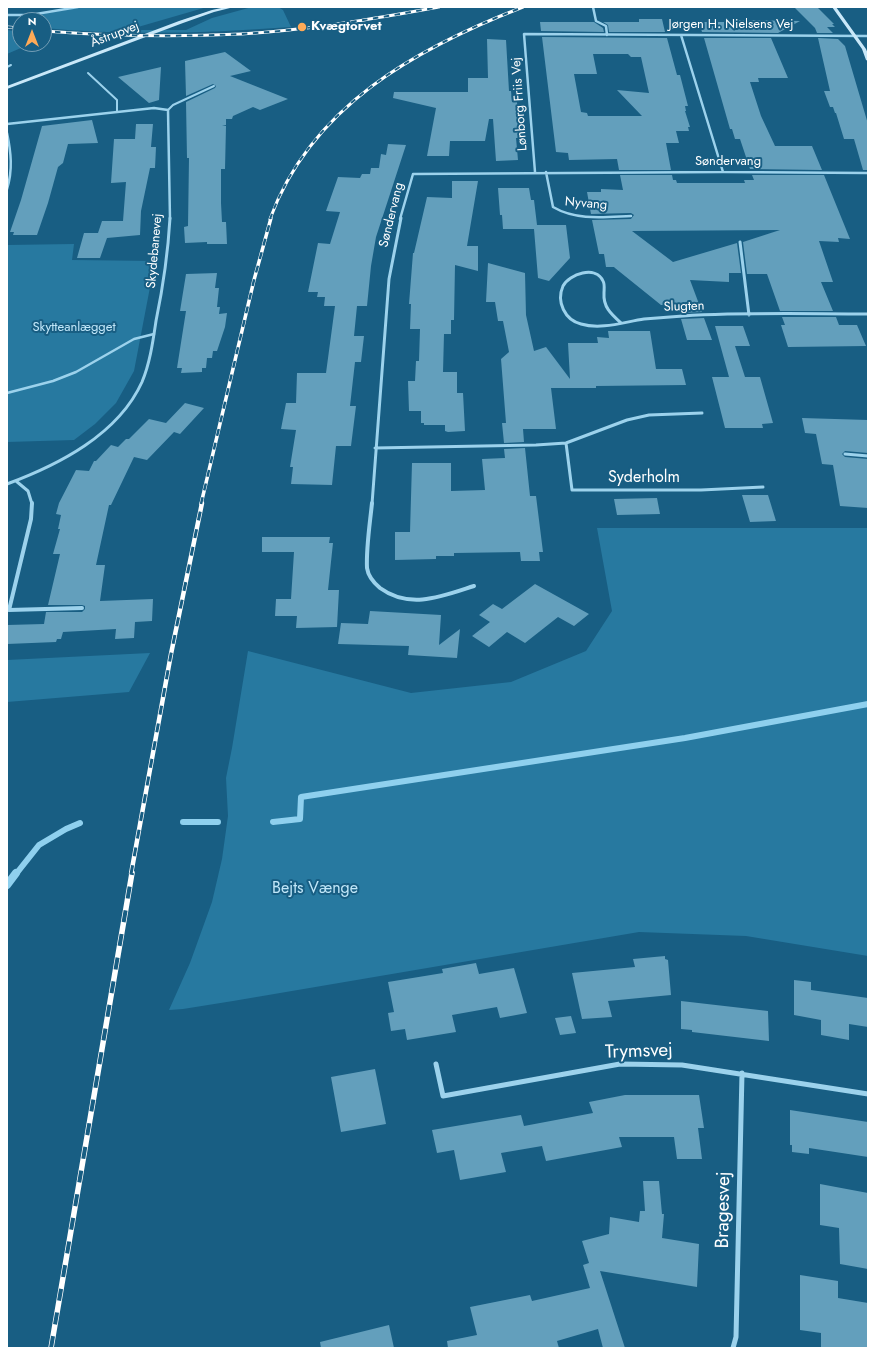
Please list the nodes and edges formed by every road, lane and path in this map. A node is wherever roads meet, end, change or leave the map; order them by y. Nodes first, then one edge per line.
1 (78, 7) edge
2 (232, 7) edge
3 (593, 7) edge
4 (834, 7) edge
5 (7, 15) edge
6 (524, 34) joint
7 (855, 34) junction
8 (607, 35) junction
9 (681, 35) junction
10 (868, 36) edge
11 (868, 60) edge
12 (10, 65) dead end
13 (7, 67) edge
14 (88, 73) dead end
15 (214, 86) dead end
16 (8, 87) edge
17 (168, 110) junction
18 (117, 112) junction
19 (7, 124) edge
20 (7, 134) edge
21 (9, 148) edge
22 (535, 172) junction
23 (546, 172) junction
24 (723, 172) junction
25 (868, 173) edge
26 (7, 176) edge
27 (11, 176) junction
28 (7, 189) edge
29 (631, 216) dead end
30 (740, 242) dead end
31 (868, 314) edge
32 (749, 315) junction
33 (621, 323) junction
34 (154, 334) junction
35 (7, 393) edge
36 (702, 413) dead end
37 (566, 443) junction
38 (375, 448) junction
39 (845, 454) dead end
40 (868, 456) edge
41 (16, 481) junction
42 (7, 484) edge
43 (763, 487) dead end
44 (474, 586) dead end
45 (82, 608) dead end
46 (436, 1064) dead end
47 (742, 1073) junction
48 (868, 1094) edge
49 (733, 1348) edge

1 - 5 street
2 - 16 street, Åstrupvej
3 - 8 street
4 - 7 street
6 - 8 street, Jørgen H. Nielsens Vej
6 - 22 street, Lønborg Friis Vej
7 - 9 street, Jørgen H. Nielsens Vej
7 - 10 street, Jørgen H. Nielsens Vej
7 - 11 street
8 - 9 street, Jørgen H. Nielsens Vej
9 - 24 street
12 - 13 lane
14 - 18 lane
15 - 17 lane
17 - 18 street
17 - 34 street, Skydebanevej
18 - 19 street
20 - 21 street
21 - 27 street
22 - 23 street, Søndervang
22 - 38 street, Søndervang
23 - 24 street, Søndervang
23 - 29 street, Nyvang
24 - 25 street, Søndervang
26 - 27 street
27 - 28 street
30 - 32 street
31 - 32 street, Slugten
32 - 33 street, Slugten
33 - 33 street, Slugten
34 - 35 lane
34 - 41 street, Skydebanevej
36 - 37 street
37 - 38 street
37 - 43 street, Syderholm
38 - 44 street, Søndervang
39 - 40 street
41 - 42 street, Skydebanevej
41 - 45 street
46 - 47 street, Trymsvej
47 - 48 street, Trymsvej
47 - 49 street, Bragesvej

